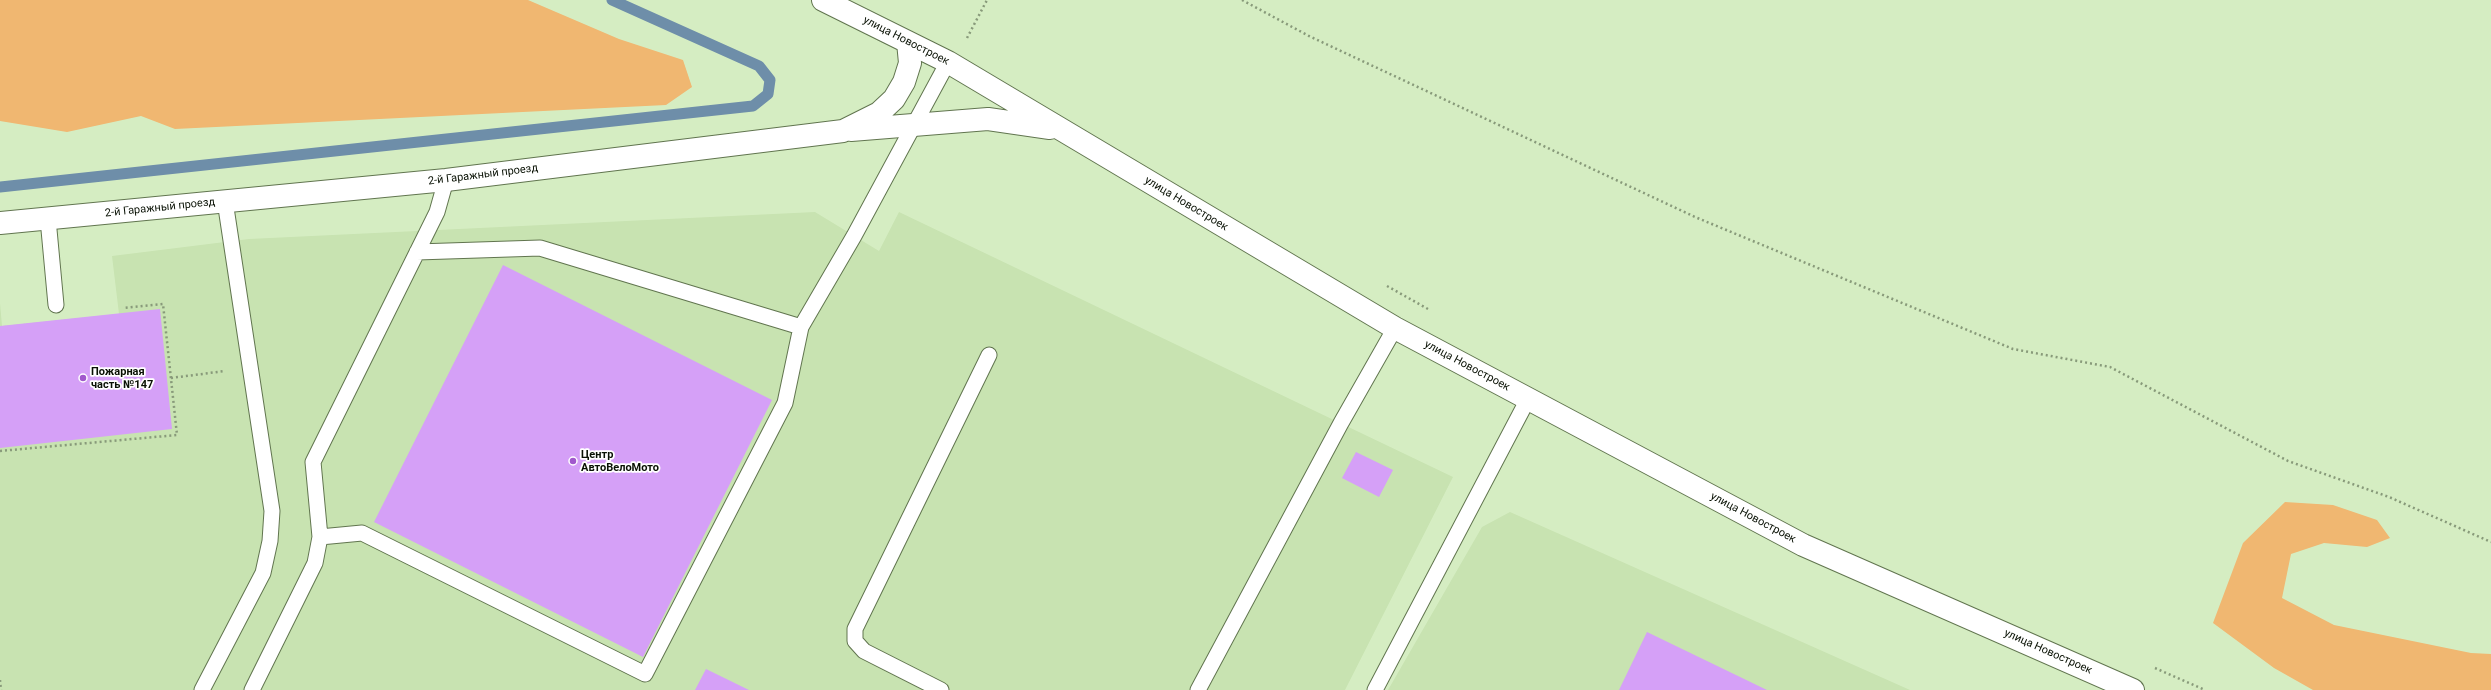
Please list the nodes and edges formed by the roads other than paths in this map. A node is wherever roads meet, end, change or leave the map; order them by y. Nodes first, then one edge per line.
1 (823, 0) edge
2 (908, 42) junction
3 (948, 62) junction
4 (913, 126) junction
5 (1061, 129) junction
6 (843, 131) junction
7 (446, 180) junction
8 (225, 201) junction
9 (48, 219) junction
10 (0, 223) edge
11 (417, 252) junction
12 (56, 305) dead end
13 (801, 327) junction
14 (1395, 328) junction
15 (989, 355) dead end
16 (1528, 399) junction
17 (320, 537) junction
18 (202, 690) edge
19 (252, 690) edge
20 (941, 690) edge
21 (1198, 690) edge
22 (1375, 690) edge
23 (2133, 690) edge

1 - 2 street, улица Новостроек
2 - 3 street, улица Новостроек
2 - 6 street, 2-й Гаражный проезд
3 - 4 lane
3 - 5 street, улица Новостроек
4 - 5 street
4 - 6 street
4 - 13 lane
5 - 14 street, улица Новостроек
6 - 7 street, 2-й Гаражный проезд
7 - 8 street, 2-й Гаражный проезд
7 - 11 lane
8 - 9 street, 2-й Гаражный проезд
8 - 18 lane
9 - 10 street, 2-й Гаражный проезд
9 - 12 lane
11 - 13 lane
11 - 17 lane
13 - 17 lane
14 - 16 street, улица Новостроек
14 - 21 lane
15 - 20 lane
16 - 22 lane
16 - 23 street, улица Новостроек
17 - 19 lane

